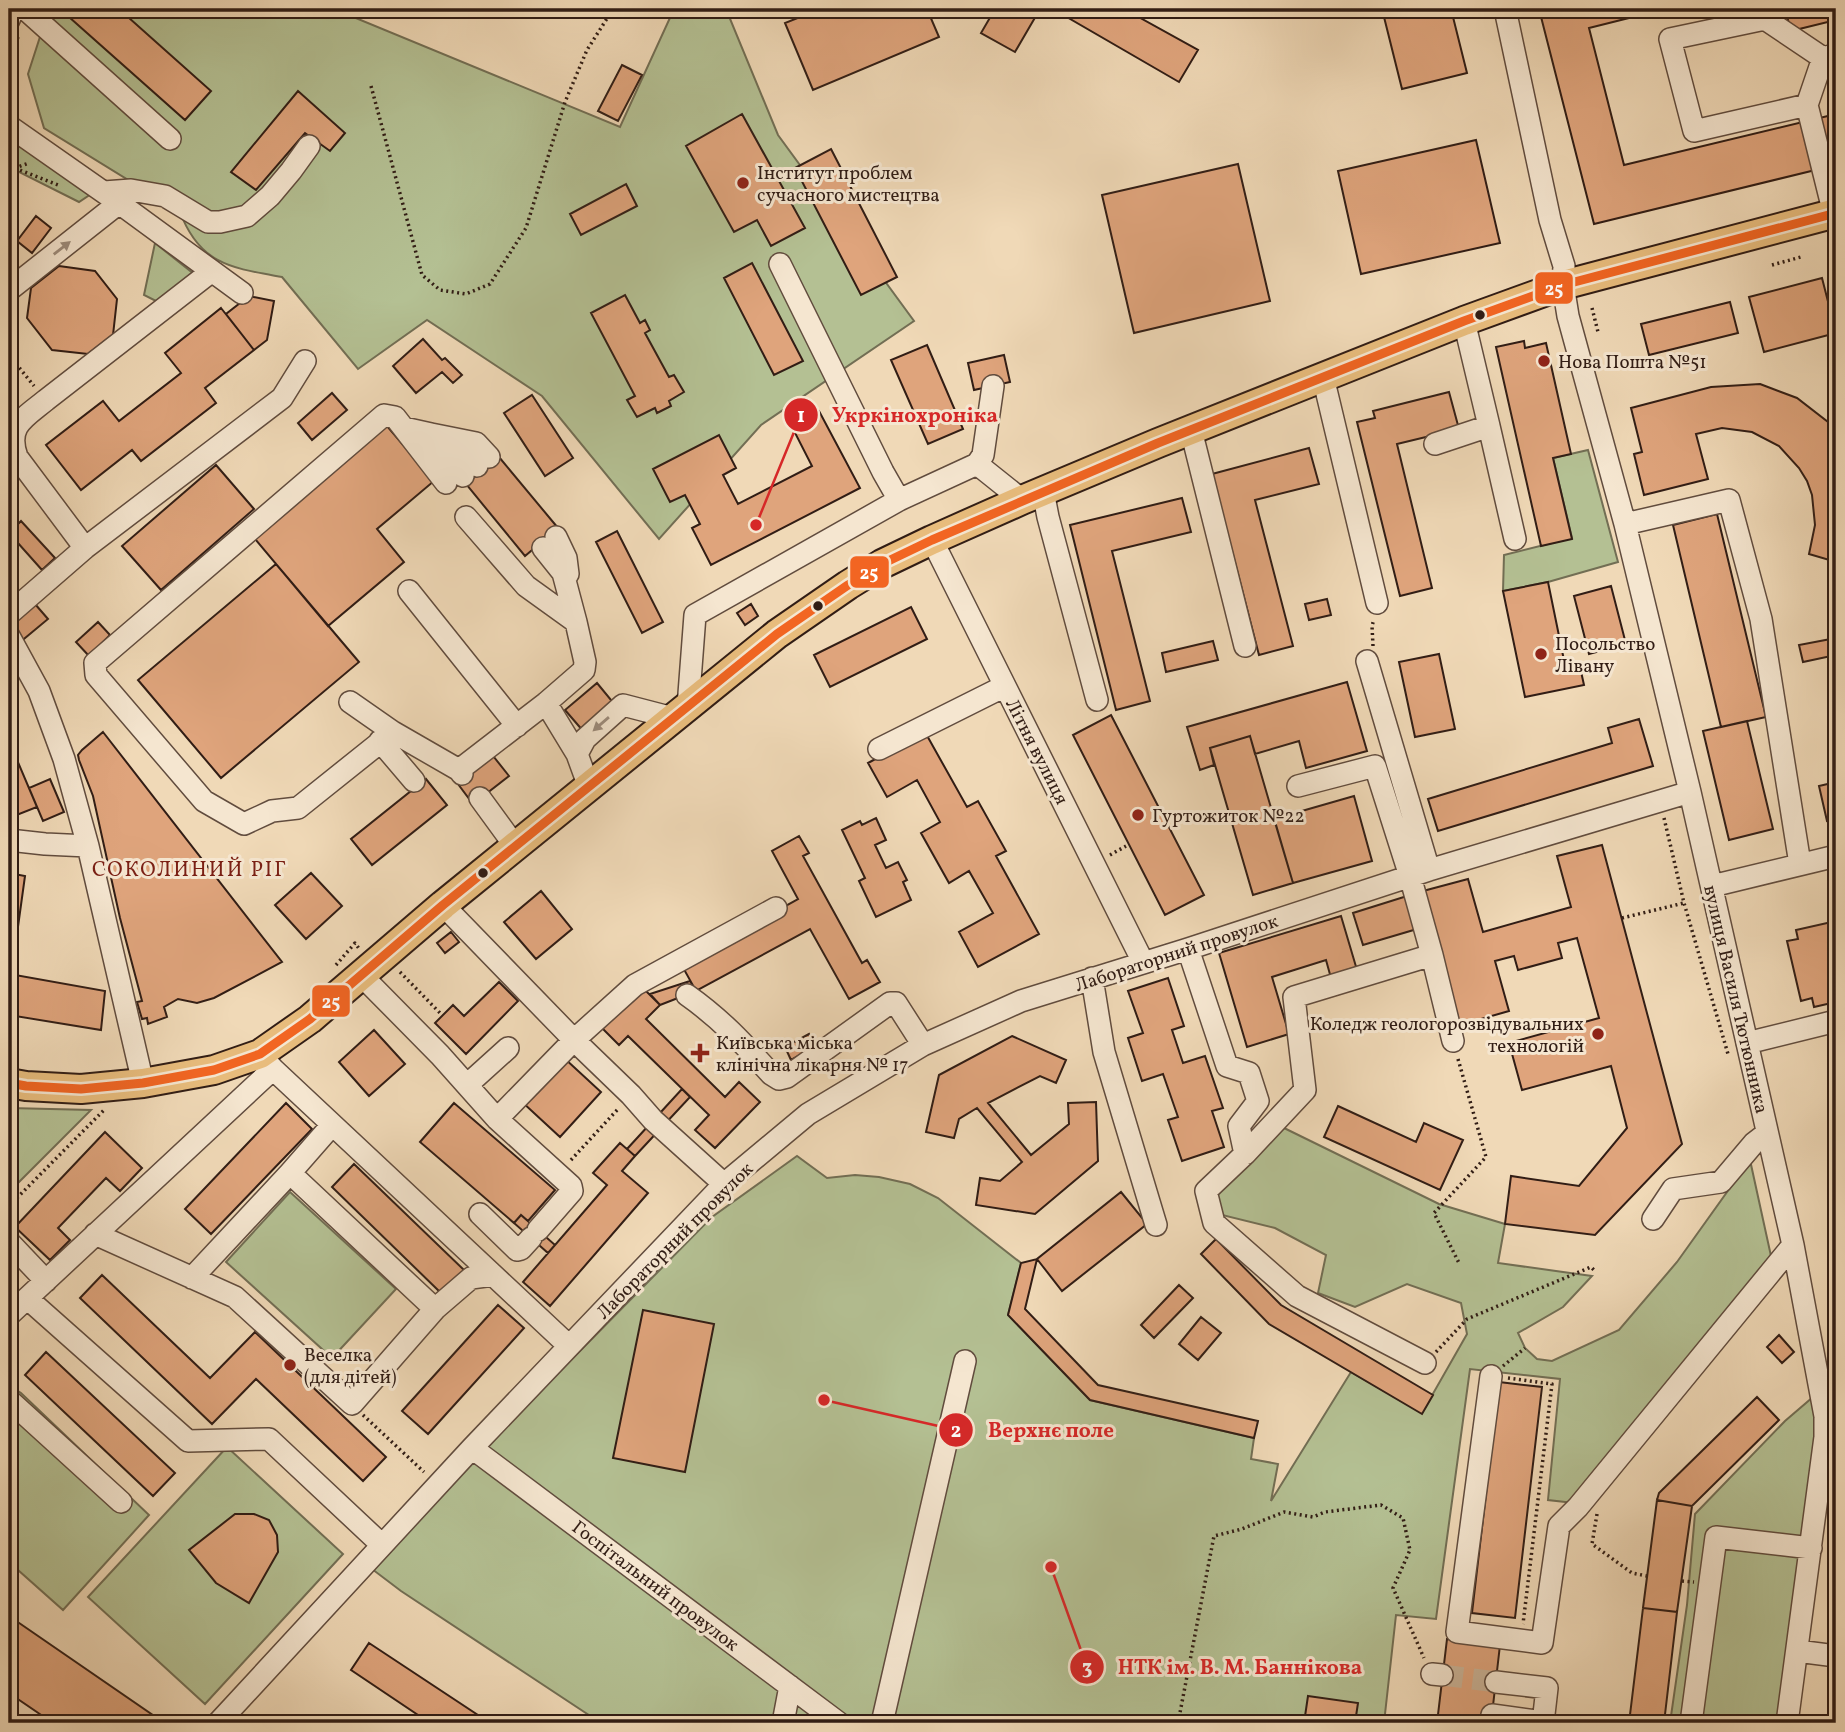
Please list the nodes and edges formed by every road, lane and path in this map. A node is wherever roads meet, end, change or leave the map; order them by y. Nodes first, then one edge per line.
1 (613, 9) edge
2 (1505, 9) edge
3 (14, 16) edge
4 (1830, 56) edge
5 (9, 65) edge
6 (371, 86) dead end
7 (1807, 105) junction
8 (9, 126) edge
9 (170, 139) dead end
10 (309, 146) dead end
11 (9, 158) edge
12 (34, 161) dead end
13 (15, 168) junction
14 (67, 181) dead end
15 (112, 198) junction
16 (1835, 214) edge
17 (1801, 257) dead end
18 (780, 264) dead end
19 (1772, 265) dead end
20 (212, 271) junction
21 (1563, 285) junction
22 (9, 290) edge
23 (242, 293) dead end
24 (1592, 309) dead end
25 (1464, 321) junction
26 (1598, 332) dead end
27 (9, 355) edge
28 (305, 360) dead end
29 (25, 376) dead end
30 (1323, 377) junction
31 (993, 386) dead end
32 (1489, 426) junction
33 (404, 428) junction
34 (1191, 430) junction
35 (431, 434) junction
36 (1435, 444) dead end
37 (977, 464) junction
38 (469, 470) junction
39 (1033, 495) junction
40 (899, 500) junction
41 (466, 517) dead end
42 (1625, 524) junction
43 (1515, 539) dead end
44 (932, 540) junction
45 (85, 548) junction
46 (544, 548) dead end
47 (409, 591) dead end
48 (1377, 603) joint
49 (574, 613) junction
50 (9, 614) edge
51 (9, 636) edge
52 (1245, 646) dead end
53 (1367, 661) joint
54 (1005, 686) junction
55 (1097, 700) dead end
56 (351, 702) dead end
57 (546, 703) junction
58 (680, 713) junction
59 (517, 726) junction
60 (387, 736) junction
61 (879, 749) dead end
62 (577, 754) junction
63 (414, 781) dead end
64 (1297, 786) dead end
65 (589, 787) junction
66 (1690, 792) junction
67 (480, 798) dead end
68 (1663, 817) dead end
69 (9, 840) edge
70 (88, 846) junction
71 (515, 846) junction
72 (1836, 856) edge
73 (1800, 864) junction
74 (1419, 873) junction
75 (1712, 886) junction
76 (443, 905) junction
77 (776, 908) dead end
78 (1622, 918) dead end
79 (355, 943) dead end
80 (1188, 949) junction
81 (1432, 955) junction
82 (1143, 962) junction
83 (330, 972) dead end
84 (656, 972) junction
85 (360, 975) junction
86 (406, 978) dead end
87 (1092, 978) junction
88 (441, 1014) dead end
89 (1836, 1021) edge
90 (574, 1040) junction
91 (1453, 1041) joint
92 (1747, 1043) junction
93 (923, 1045) junction
94 (508, 1048) dead end
95 (267, 1061) junction
96 (9, 1083) edge
97 (143, 1083) junction
98 (467, 1085) junction
99 (631, 1095) junction
100 (109, 1105) dead end
101 (497, 1119) junction
102 (332, 1125) junction
103 (1768, 1133) junction
104 (1245, 1154) junction
105 (290, 1173) junction
106 (558, 1175) junction
107 (724, 1184) junction
108 (9, 1206) edge
109 (480, 1214) dead end
110 (1653, 1219) dead end
111 (1156, 1225) dead end
112 (95, 1234) junction
113 (9, 1242) edge
114 (1793, 1245) junction
115 (1459, 1263) dead end
116 (1596, 1272) dead end
117 (493, 1275) junction
118 (192, 1278) junction
119 (34, 1288) junction
120 (435, 1309) junction
121 (9, 1315) edge
122 (569, 1346) junction
123 (1525, 1348) dead end
124 (965, 1361) dead end
125 (1425, 1363) joint
126 (1491, 1376) junction
127 (9, 1400) edge
128 (352, 1404) junction
129 (1830, 1418) edge
130 (472, 1448) junction
131 (438, 1485) junction
132 (121, 1502) dead end
133 (1591, 1544) dead end
134 (382, 1545) junction
135 (1811, 1548) junction
136 (1647, 1576) dead end
137 (1682, 1581) dead end
138 (1689, 1582) dead end
139 (1521, 1640) junction
140 (1797, 1651) junction
141 (1836, 1656) edge
142 (1437, 1674) dead end
143 (1496, 1682) tunnel mouth
144 (790, 1686) junction
145 (1492, 1715) dead end
146 (218, 1723) edge
147 (783, 1723) edge
148 (839, 1723) edge
149 (882, 1723) edge
150 (1178, 1723) edge
151 (1543, 1723) edge
152 (1691, 1723) edge
153 (1787, 1723) edge

1 - 6 path
2 - 21 street, вулиця Василя Тютюнника
3 - 5 path
3 - 9 street
4 - 7 street
4 - 7 street
7 - 16 street
8 - 15 street
10 - 15 street
11 - 13 path
12 - 13 path
13 - 14 path
15 - 20 street
22 -> 15 street
16 - 21 main road
17 - 19 path
18 - 40 street
20 - 23 street
20 - 45 street
21 - 25 main road
21 - 42 street, вулиця Василя Тютюнника
24 - 26 path
25 - 30 main road
25 - 32 street
27 - 29 path
28 - 45 street
30 - 34 main road
30 - 48 street
31 - 37 street
32 - 36 street
32 - 43 street
33 - 35 street
33 - 38 street
33 - 60 street
34 - 39 main road
34 - 52 street
35 - 38 street
35 - 38 street
37 - 39 street
37 - 40 street
39 - 44 main road
39 - 55 street
40 - 58 street
41 - 49 street
42 - 66 street, вулиця Василя Тютюнника
42 - 73 street
44 - 54 street, Літня вулиця
44 - 58 main road
45 - 50 street
46 - 49 street
47 - 59 street
48 - 53 path
49 - 57 street
51 - 70 street
53 - 74 street
54 - 61 street
54 - 82 street, Літня вулиця
56 - 60 street
57 - 59 street
57 - 62 street
58 -> 62 street
58 - 65 main road
59 - 60 street
60 - 63 street
62 - 65 street
64 - 74 street
65 - 71 main road
66 - 74 street, Лабораторний провулок
66 - 75 street, вулиця Василя Тютюнника
67 - 71 street
68 - 78 path
69 - 70 street
70 - 97 street
71 - 76 main road
72 - 73 street
73 - 75 street
74 - 80 street, Лабораторний провулок
74 - 81 street
75 - 92 street, вулиця Василя Тютюнника
76 - 85 main road
76 - 90 street
77 - 84 street
79 - 83 path
80 - 82 street, Лабораторний провулок
80 - 104 street
81 - 91 street
81 - 104 street
82 - 87 street, Лабораторний провулок
84 - 90 street
84 - 93 street
85 - 95 main road
85 - 98 street
86 - 88 path
87 - 93 street, Лабораторний провулок
87 - 111 street
89 - 92 street
90 - 99 street
90 - 101 street
91 - 115 path
92 - 103 street, вулиця Василя Тютюнника
93 - 107 street, Лабораторний провулок
94 - 98 street
95 - 97 main road
95 - 102 street
95 - 112 street
96 - 97 main road
98 - 101 street
99 - 106 path
99 - 107 street
100 - 108 path
101 - 106 street
102 - 105 street
102 - 117 street
103 - 110 street
103 - 114 street, вулиця Василя Тютюнника
104 - 125 street
105 - 118 street
105 - 120 street
106 - 109 street
107 - 122 street, Лабораторний провулок
112 - 118 street
112 - 119 street
113 - 119 street
114 - 129 street, вулиця Василя Тютюнника
114 - 139 street
116 - 125 path
117 - 120 street
117 - 122 street
118 - 128 street
119 - 121 street
119 - 134 street
120 - 128 street
122 - 130 street, Лабораторний провулок
123 - 126 path
124 - 149 street
126 - 139 path
126 - 139 street
127 - 132 street
128 - 131 path
129 - 135 street, вулиця Василя Тютюнника
130 - 131 street, Лабораторний провулок
130 - 144 street, Госпітальний провулок
131 - 134 street, Лабораторний провулок
133 - 136 path
134 - 146 street, Лабораторний провулок
135 - 140 street, вулиця Василя Тютюнника
135 - 152 street
137 - 138 path
140 - 141 street
140 - 153 street, вулиця Василя Тютюнника
142 - 150 path
143 - 151 street
144 - 147 street
144 - 148 street, Госпітальний провулок
145 - 151 street

